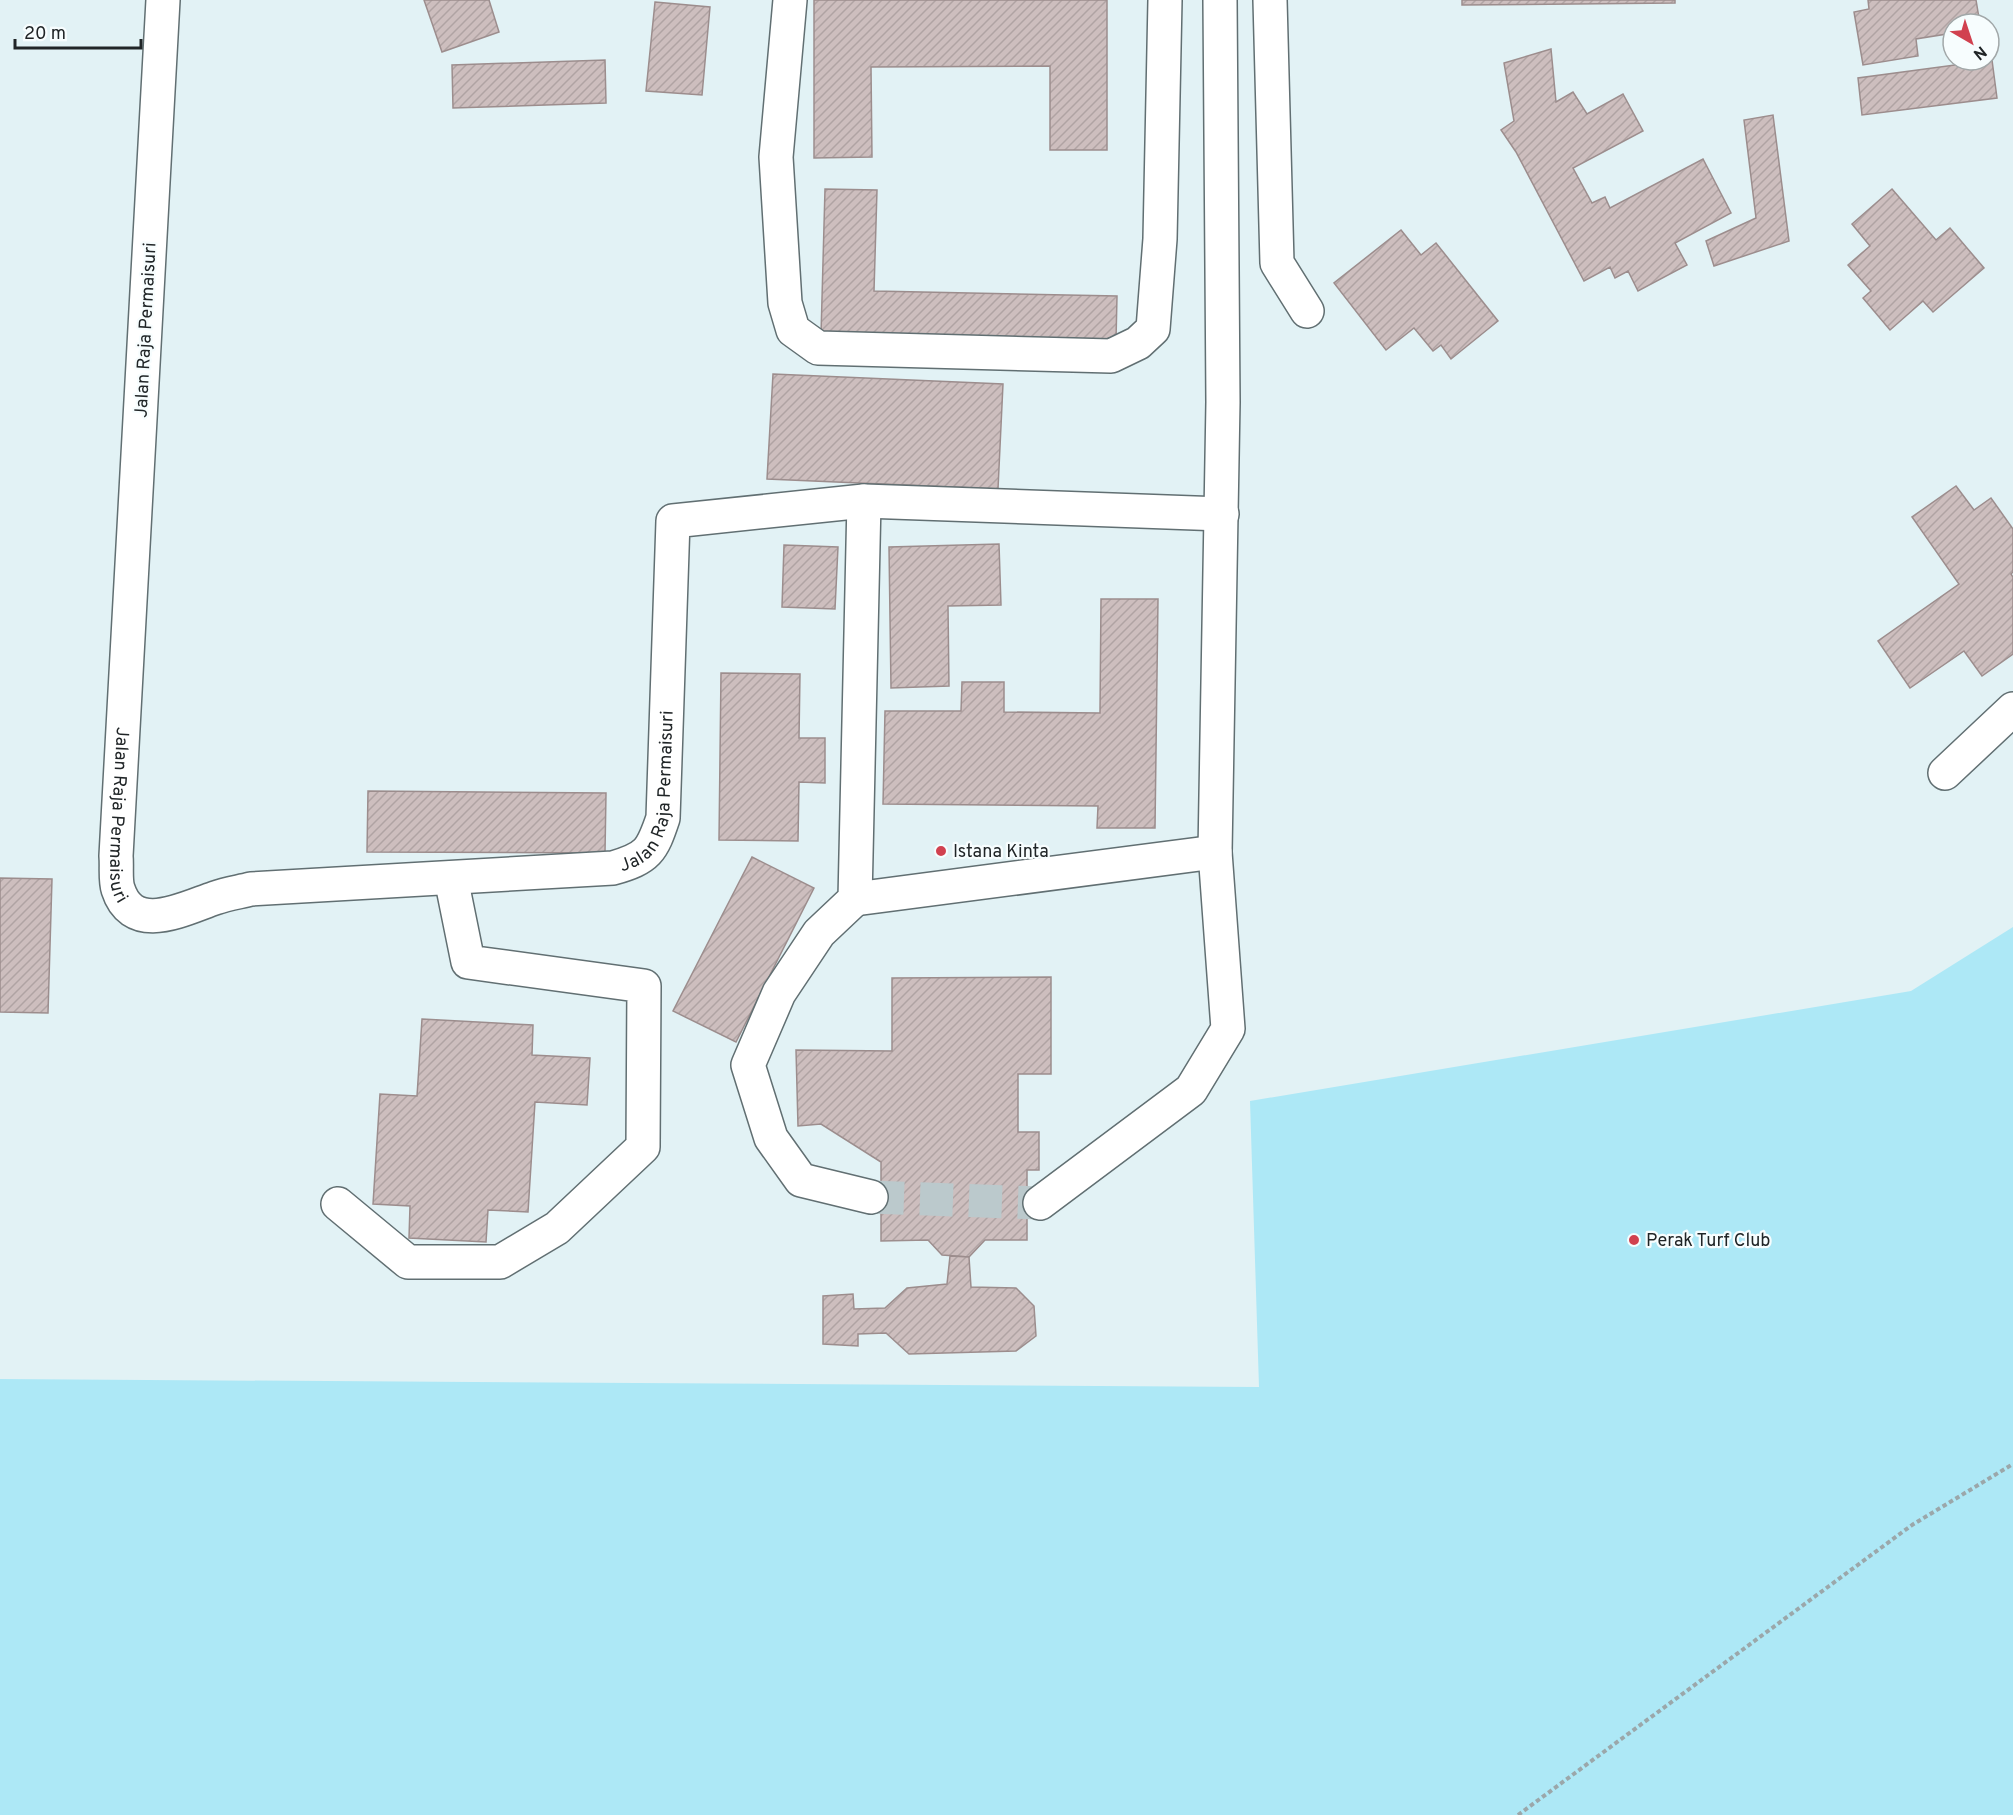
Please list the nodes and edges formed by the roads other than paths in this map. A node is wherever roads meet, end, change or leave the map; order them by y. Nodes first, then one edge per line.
1 (163, 0) edge
2 (790, 0) edge
3 (1165, 0) edge
4 (1220, 0) edge
5 (1270, 0) edge
6 (1306, 310) dead end
7 (864, 501) junction
8 (1222, 514) junction
9 (2013, 709) edge
10 (1945, 773) dead end
11 (1215, 852) junction
12 (452, 878) junction
13 (855, 899) junction
14 (871, 1197) tunnel mouth
15 (1040, 1203) tunnel mouth
16 (338, 1204) dead end

1 - 12 street, Jalan Raja Permaisuri
2 - 3 street
4 - 8 street
5 - 6 street
7 - 8 street
7 - 12 street, Jalan Raja Permaisuri
7 - 13 street
8 - 11 street
9 - 10 street
11 - 13 street
11 - 15 street
12 - 16 street
13 - 14 street

